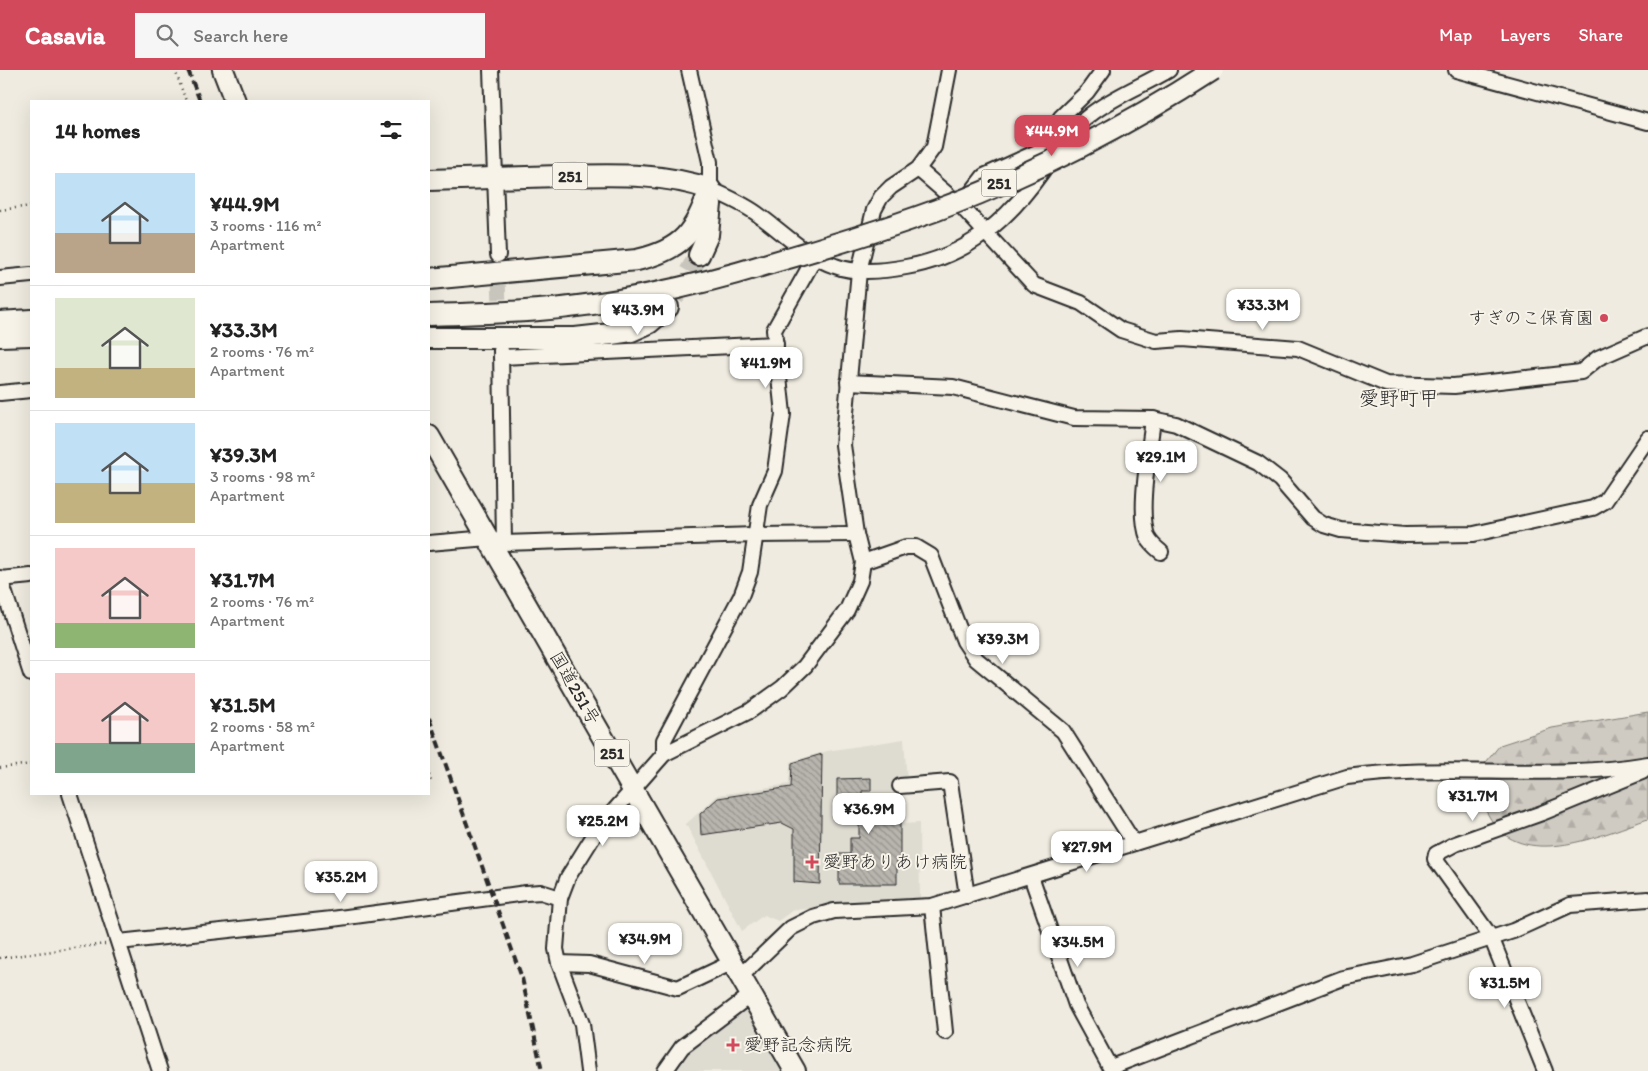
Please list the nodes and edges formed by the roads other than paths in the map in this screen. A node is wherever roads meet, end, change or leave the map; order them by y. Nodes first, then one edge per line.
1 (223, 70) edge
2 (491, 70) edge
3 (689, 70) edge
4 (949, 70) edge
5 (1103, 70) edge
6 (1169, 70) edge
7 (1213, 70) edge
8 (1456, 70) edge
9 (235, 100) edge
10 (1648, 122) edge
11 (918, 169) junction
12 (494, 178) junction
13 (430, 180) edge
14 (710, 189) junction
15 (961, 206) junction
16 (986, 234) junction
17 (699, 254) tunnel mouth
18 (498, 255) tunnel mouth
19 (814, 259) junction
20 (859, 270) junction
21 (30, 275) edge
22 (0, 278) edge
23 (430, 279) edge
24 (659, 294) junction
25 (430, 303) edge
26 (430, 315) edge
27 (30, 320) edge
28 (0, 322) edge
29 (30, 335) edge
30 (1648, 336) edge
31 (0, 338) edge
32 (430, 338) edge
33 (30, 339) edge
34 (776, 344) junction
35 (848, 382) junction
36 (30, 390) edge
37 (0, 393) edge
38 (1153, 419) junction
39 (430, 438) edge
40 (1648, 438) edge
41 (856, 534) junction
42 (755, 535) junction
43 (430, 542) edge
44 (495, 543) junction
45 (1161, 552) dead end
46 (863, 562) junction
47 (30, 576) edge
48 (0, 578) edge
49 (30, 671) edge
50 (664, 754) junction
51 (1648, 765) edge
52 (900, 786) dead end
53 (632, 788) junction
54 (70, 795) edge
55 (1134, 843) junction
56 (1031, 876) junction
57 (967, 896) junction
58 (560, 898) junction
59 (1648, 899) edge
60 (932, 906) junction
61 (1490, 937) junction
62 (119, 942) junction
63 (559, 963) junction
64 (737, 969) junction
65 (752, 994) junction
66 (945, 1032) dead end
67 (1111, 1069) edge
68 (160, 1071) edge
69 (588, 1071) edge
70 (665, 1071) edge
71 (795, 1071) edge
72 (1546, 1071) edge

1 - 9 highway
2 - 12 street
3 - 14 street
4 - 11 street
5 - 15 street
6 - 16 street
7 - 24 highway, 251, bridge
8 - 10 street
11 - 15 street
11 - 20 street
12 - 13 highway, 251
12 - 14 highway, 251
12 - 18 street
14 - 17 highway
14 - 19 street
14 - 23 highway
15 - 16 street
16 - 20 street
16 - 30 street
19 - 20 street
19 - 34 street
20 - 35 street
21 - 22 street
24 - 25 highway, 251
24 - 26 highway, 251
24 - 32 highway
27 - 28 highway
29 - 31 highway
31 - 33 highway
34 - 42 street
34 - 44 street
35 - 38 street
35 - 41 street
36 - 37 street
38 - 40 street
38 - 45 street
39 - 44 highway, 国道251号 / 251
41 - 42 street
41 - 46 street
42 - 44 street
42 - 50 street
43 - 44 street
44 - 53 highway, 国道251号 / 251
46 - 50 street
46 - 55 street
47 - 48 street
48 - 49 street
50 - 53 street
51 - 55 street
51 - 61 street
52 - 57 street
53 - 58 street
53 - 64 highway, 国道251号 / 251
54 - 62 street
55 - 56 street
56 - 57 street
56 - 67 street
57 - 60 street
58 - 62 street
58 - 63 street
59 - 61 street
60 - 64 street
60 - 66 street
61 - 67 street
61 - 72 street
62 - 68 street
63 - 64 street
63 - 69 street
64 - 65 highway, 国道251号 / 251
65 - 70 street
65 - 71 highway, 国道251号 / 251

